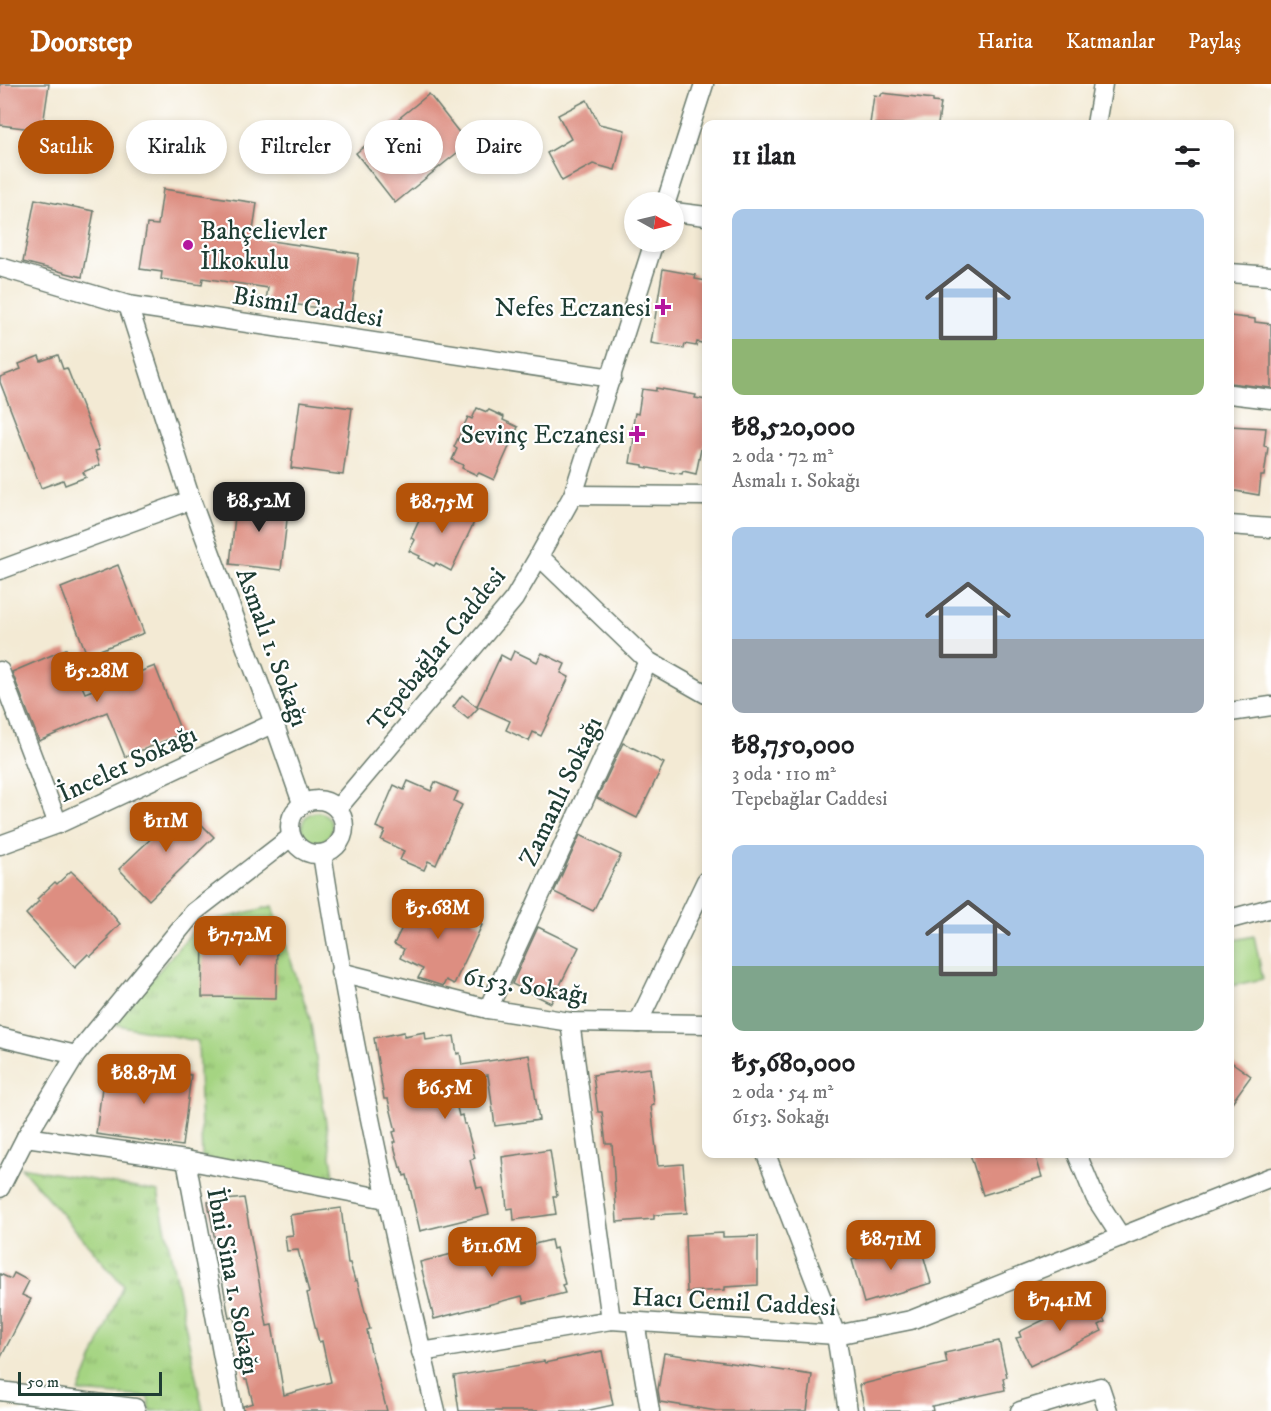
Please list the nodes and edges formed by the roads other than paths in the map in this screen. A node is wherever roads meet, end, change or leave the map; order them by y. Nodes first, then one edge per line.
1 (704, 84) edge
2 (1103, 84) edge
3 (1097, 120) edge
4 (669, 192) edge
5 (684, 213) edge
6 (702, 216) edge
7 (651, 252) edge
8 (0, 267) edge
9 (1234, 273) edge
10 (1271, 276) edge
11 (128, 304) junction
12 (612, 378) junction
13 (1234, 394) edge
14 (1271, 399) edge
15 (573, 495) junction
16 (702, 495) edge
17 (191, 500) junction
18 (1234, 525) edge
19 (1271, 528) edge
20 (539, 556) junction
21 (0, 570) edge
22 (648, 661) junction
23 (0, 671) edge
24 (702, 692) edge
25 (1271, 706) edge
26 (1234, 711) edge
27 (274, 723) junction
28 (302, 803) junction
29 (338, 809) junction
30 (58, 824) junction
31 (291, 837) junction
32 (0, 845) edge
33 (322, 854) junction
34 (702, 889) edge
35 (1271, 908) edge
36 (1234, 918) edge
37 (340, 972) junction
38 (488, 1009) junction
39 (570, 1022) junction
40 (638, 1023) junction
41 (702, 1024) edge
42 (0, 1037) edge
43 (76, 1055) junction
44 (26, 1137) junction
45 (768, 1158) edge
46 (1079, 1158) edge
47 (186, 1160) junction
48 (1271, 1178) edge
49 (0, 1188) edge
50 (386, 1199) junction
51 (1121, 1237) junction
52 (611, 1320) junction
53 (635, 1322) junction
54 (836, 1335) junction
55 (422, 1352) junction
56 (0, 1390) edge
57 (136, 1411) edge
58 (233, 1411) edge
59 (436, 1411) edge
60 (650, 1411) edge
61 (848, 1411) edge
62 (1020, 1411) edge
63 (1108, 1411) edge

1 - 4 street
2 - 3 street
5 - 6 street
7 - 12 street, Tepebağlar Caddesi
8 - 11 street, Bismil Caddesi
9 - 10 street
11 - 12 street, Bismil Caddesi
11 - 17 street, Asmalı 1. Sokağı
12 - 15 street, Tepebağlar Caddesi
13 - 14 street
15 - 16 street
15 - 20 street, Tepebağlar Caddesi
17 - 21 street
17 - 27 street, Asmalı 1. Sokağı
18 - 19 street
20 - 22 street
20 - 29 street, Tepebağlar Caddesi
22 - 24 street
22 - 38 street, Zamanlı Sokağı
23 - 30 street
25 - 26 street
27 - 28 street, Asmalı 1. Sokağı
27 - 30 street, İnceler Sokağı
28 - 29 street
28 - 31 street
29 - 33 street
30 - 32 street, İnceler Sokağı
31 - 33 street
31 - 43 street
33 - 37 street
34 - 40 street
35 - 36 street
37 - 38 street, 6153. Sokağı
37 - 50 street
38 - 39 street, 6153. Sokağı
39 - 40 street, 6153. Sokağı
39 - 52 street
40 - 41 street, 6153. Sokağı
42 - 43 street
43 - 44 street
44 - 47 street
44 - 49 street
45 - 54 street
46 - 51 street
47 - 50 street
47 - 58 street, İbni Sina 1. Sokağı
48 - 51 street, Hacı Cemil Caddesi
50 - 55 street
51 - 54 street, Hacı Cemil Caddesi
52 - 53 street, Hacı Cemil Caddesi
52 - 55 street, Hacı Cemil Caddesi
53 - 54 street, Hacı Cemil Caddesi
53 - 60 street
54 - 61 street
55 - 59 street
56 - 57 street
62 - 63 street

